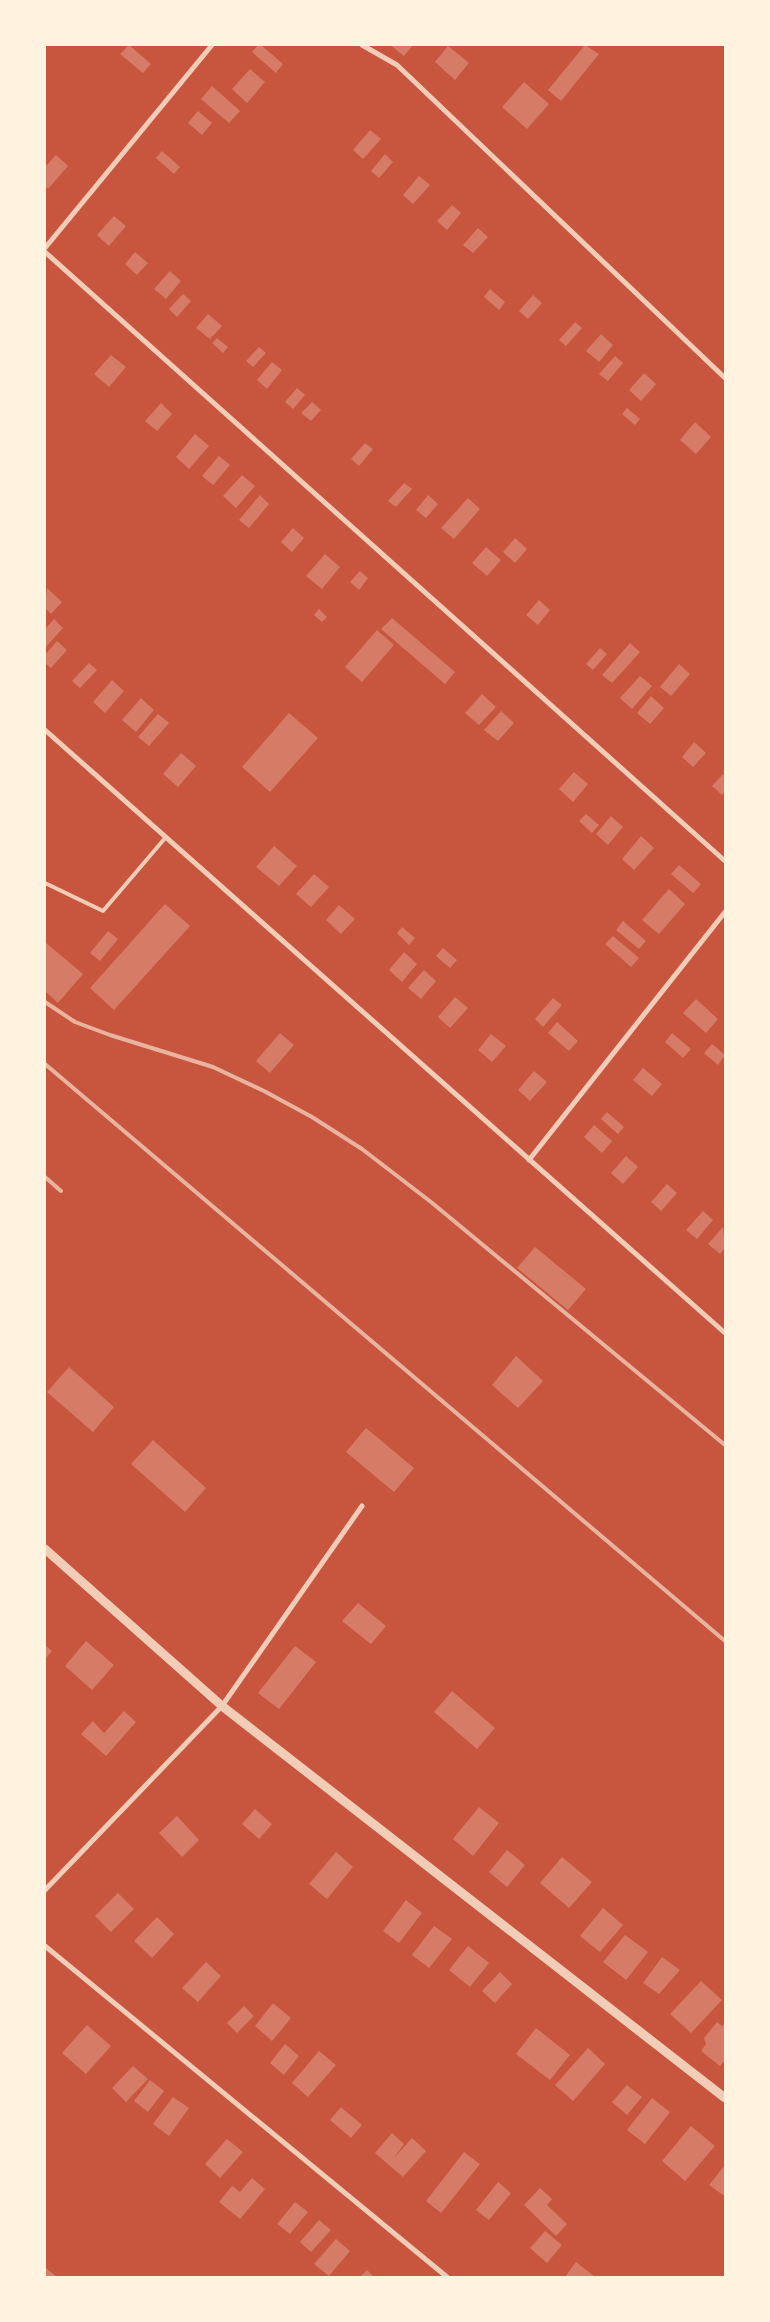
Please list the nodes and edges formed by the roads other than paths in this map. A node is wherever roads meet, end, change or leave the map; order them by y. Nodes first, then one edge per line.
1 (212, 45) edge
2 (362, 45) edge
3 (45, 248) edge
4 (45, 252) edge
5 (725, 378) edge
6 (45, 730) edge
7 (166, 837) junction
8 (725, 861) edge
9 (45, 883) edge
10 (725, 912) edge
11 (529, 1160) junction
12 (725, 1333) edge
13 (362, 1506) dead end
14 (45, 1548) edge
15 (222, 1706) junction
16 (45, 1890) edge
17 (45, 1946) edge
18 (725, 2098) edge
19 (447, 2277) edge

1 - 3 street
2 - 5 street
4 - 8 street
6 - 7 street
7 - 9 lane
7 - 11 street
10 - 11 street
11 - 12 street
13 - 15 street
14 - 15 street
15 - 16 street
15 - 18 street
17 - 19 street

